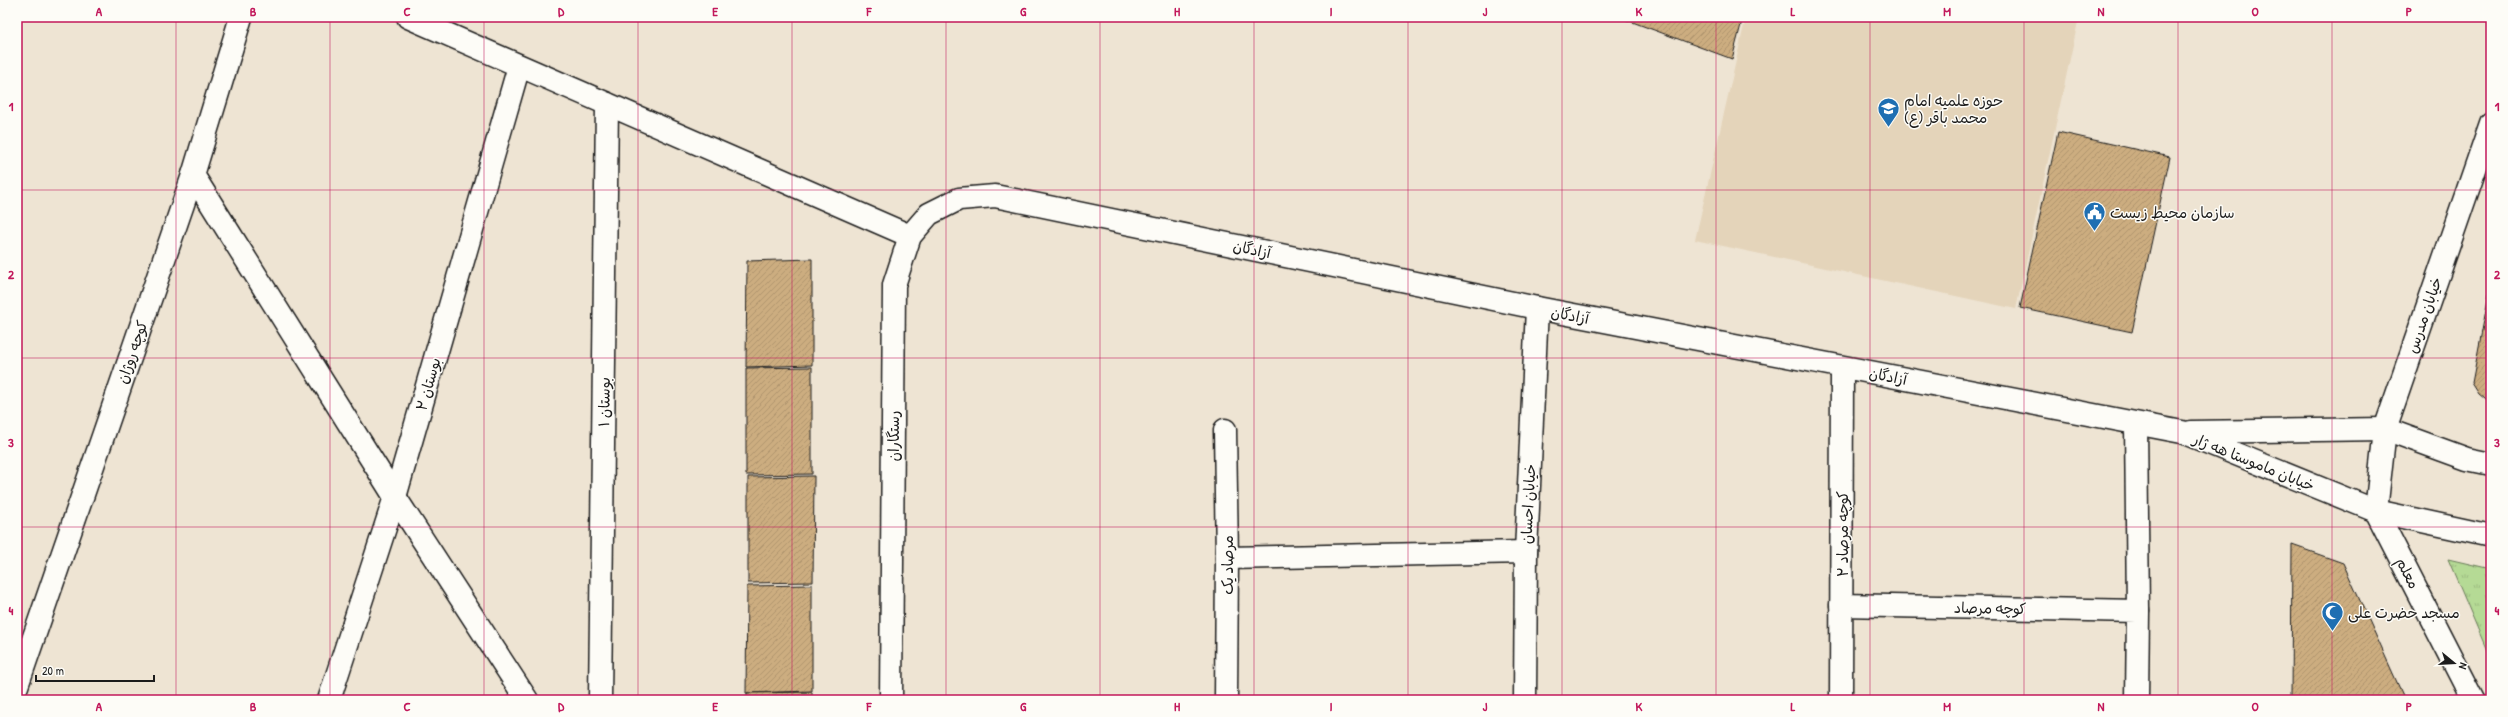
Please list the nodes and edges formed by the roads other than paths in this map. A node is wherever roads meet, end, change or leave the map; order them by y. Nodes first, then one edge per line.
1 (241, 17) edge
2 (408, 17) edge
3 (519, 66) junction
4 (607, 104) junction
5 (2491, 123) edge
6 (192, 175) junction
7 (959, 200) joint
8 (910, 236) junction
9 (1537, 308) junction
10 (1842, 368) junction
11 (2136, 424) junction
12 (2385, 429) junction
13 (1225, 430) dead end
14 (2182, 432) junction
15 (2491, 464) edge
16 (395, 497) junction
17 (2376, 511) junction
18 (2491, 536) edge
19 (1526, 552) junction
20 (1227, 558) junction
21 (1841, 605) junction
22 (2138, 611) junction
23 (17, 686) edge
24 (329, 700) edge
25 (526, 700) edge
26 (600, 700) edge
27 (891, 700) edge
28 (1226, 700) edge
29 (1525, 700) edge
30 (1841, 700) edge
31 (2137, 700) edge
32 (2473, 700) edge

1 - 6 street, کوچه روژان
2 - 3 street
3 - 4 street
3 - 16 street, بوستان ۲
4 - 8 street
4 - 26 street, بوستان ۱
5 - 12 street, خیابان مدرس
6 - 16 street
6 - 23 street, کوچه روژان
7 - 8 street, رستگاران
7 - 9 street, آزادگان
8 - 27 street, رستگاران
9 - 10 street, آزادگان
9 - 19 street, خیابان احسان
10 - 11 street, آزادگان
10 - 21 street, کوچه مرصاد ۲
11 - 14 street, آزادگان
11 - 22 street
12 - 14 street, خیابان ماموستا هه ژار
12 - 15 street, خیابان ماموستا هه ژار
12 - 17 street, خیابان مدرس
13 - 20 street, مرصاد یک
14 - 17 street, خیابان ماموستا هه ژار
16 - 24 street, بوستان ۲
16 - 25 street
17 - 18 street, خیابان ماموستا هه ژار
17 - 32 street, معلم
19 - 20 street
19 - 29 street, خیابان احسان
20 - 28 street, مرصاد یک
21 - 22 street, کوچه مرصاد
21 - 30 street, کوچه مرصاد ۲
22 - 31 street

